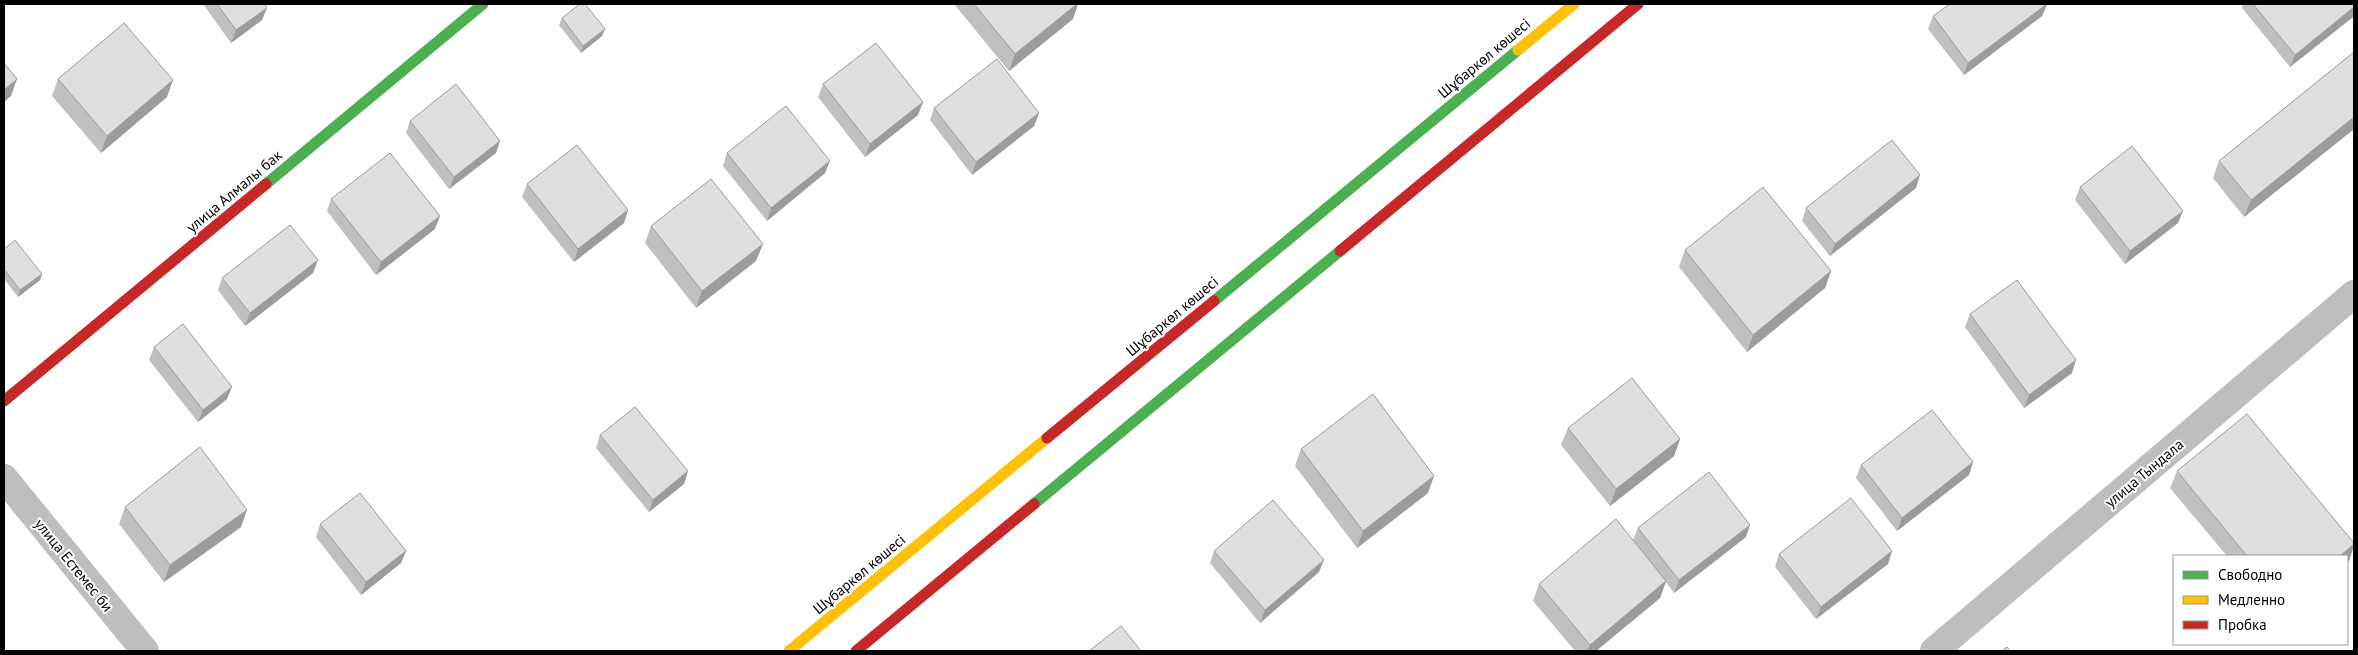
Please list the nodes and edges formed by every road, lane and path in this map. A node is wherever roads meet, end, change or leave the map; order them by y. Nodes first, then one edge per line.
1 (483, 4) edge
2 (1574, 4) edge
3 (1638, 4) edge
4 (2354, 294) edge
5 (4, 401) edge
6 (4, 478) edge
7 (145, 651) edge
8 (789, 651) edge
9 (856, 651) edge
10 (1934, 651) edge

1 - 5 street, улица Алмалы бак
2 - 8 street, Шұбаркөл көшесі
3 - 9 street
4 - 10 street, улица Тындала
6 - 7 street, улица Естемес би

